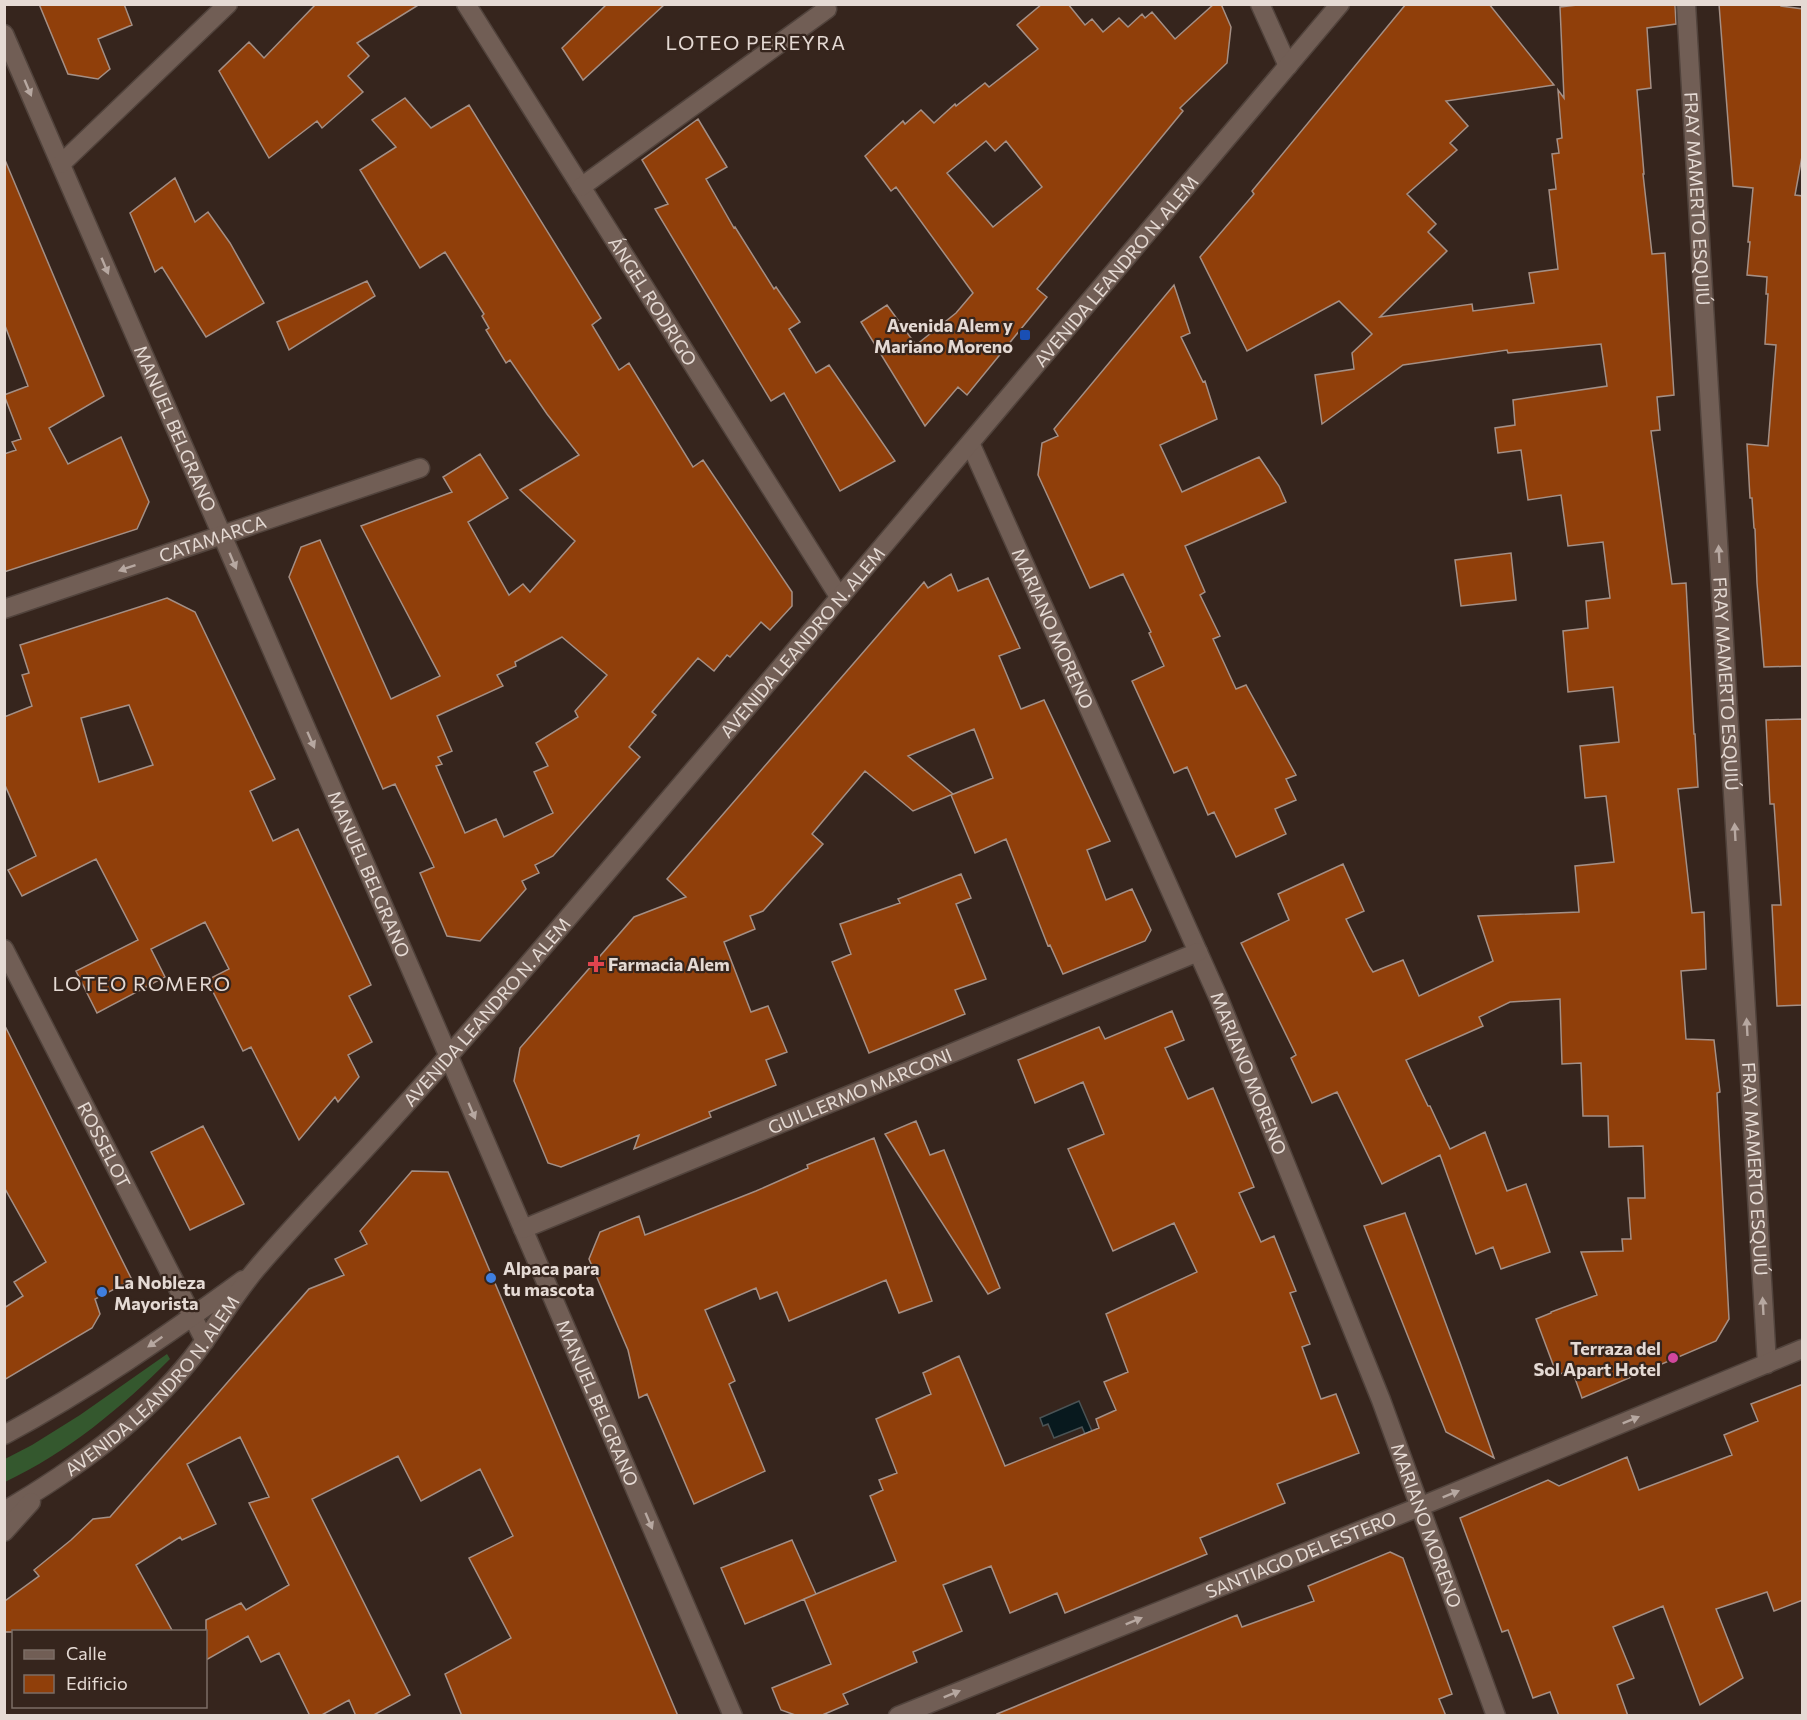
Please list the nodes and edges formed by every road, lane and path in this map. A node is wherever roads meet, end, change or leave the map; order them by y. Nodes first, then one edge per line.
1 (228, 4) edge
2 (466, 4) edge
3 (1260, 4) edge
4 (1340, 4) edge
5 (1686, 4) edge
6 (827, 9) dead end
7 (4, 34) edge
8 (1288, 66) junction
9 (61, 164) junction
10 (581, 187) junction
11 (971, 445) junction
12 (420, 468) dead end
13 (222, 535) junction
14 (840, 598) junction
15 (4, 609) edge
16 (4, 949) edge
17 (1198, 952) junction
18 (449, 1057) junction
19 (523, 1229) junction
20 (254, 1271) junction
21 (192, 1316) junction
22 (205, 1341) junction
23 (1803, 1349) edge
24 (1767, 1364) junction
25 (4, 1436) edge
26 (42, 1489) junction
27 (1419, 1507) junction
28 (4, 1512) edge
29 (4, 1532) edge
30 (733, 1716) edge
31 (898, 1716) edge
32 (1496, 1716) edge

1 - 9 street
2 - 10 street, ÁNGEL RODRIGO
3 - 8 street
4 - 8 street, AVENIDA LEANDRO N. ALEM
24 -> 5 street, FRAY MAMERTO ESQUIÚ
6 - 10 street
7 -> 9 street, MANUEL BELGRANO
8 - 11 street, AVENIDA LEANDRO N. ALEM
9 -> 13 street, MANUEL BELGRANO
10 - 14 street, ÁNGEL RODRIGO
11 - 14 street, AVENIDA LEANDRO N. ALEM
11 - 17 street, MARIANO MORENO
12 - 13 street, CATAMARCA
13 -> 15 street, CATAMARCA
13 -> 18 street, MANUEL BELGRANO
14 - 18 street, AVENIDA LEANDRO N. ALEM
16 - 21 street, ROSSELOT
17 - 19 street, GUILLERMO MARCONI
17 - 27 street, MARIANO MORENO
18 -> 19 street, MANUEL BELGRANO
18 - 20 street, AVENIDA LEANDRO N. ALEM
19 -> 30 street, MANUEL BELGRANO
20 - 21 street, AVENIDA LEANDRO N. ALEM
20 - 22 street, AVENIDA LEANDRO N. ALEM
21 - 22 street, ROSSELOT
21 -> 25 street, AVENIDA LEANDRO N. ALEM
22 - 26 street, AVENIDA LEANDRO N. ALEM
23 - 24 street, SANTIAGO DEL ESTERO
27 -> 24 street, SANTIAGO DEL ESTERO
26 - 28 street, AVENIDA LEANDRO N. ALEM
26 - 29 street, AVENIDA LEANDRO N. ALEM
31 -> 27 street, SANTIAGO DEL ESTERO
27 - 32 street, MARIANO MORENO

